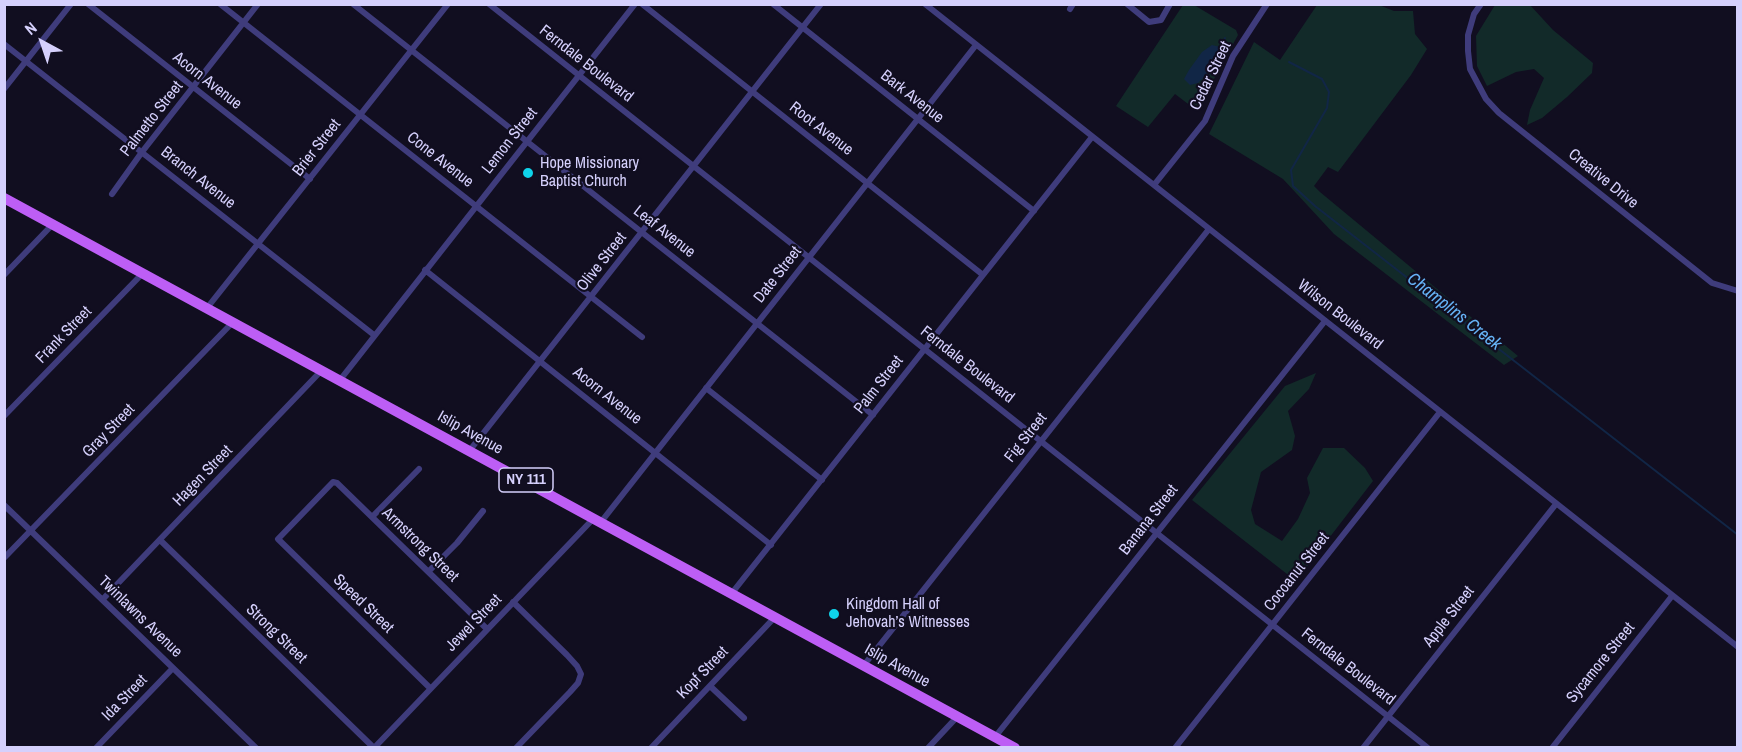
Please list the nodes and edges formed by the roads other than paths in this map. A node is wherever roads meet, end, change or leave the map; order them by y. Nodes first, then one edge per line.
1 (71, 4) edge
2 (88, 4) edge
3 (220, 4) edge
4 (258, 4) edge
5 (353, 4) edge
6 (447, 4) edge
7 (489, 4) edge
8 (635, 4) edge
9 (642, 4) edge
10 (774, 4) edge
11 (821, 4) edge
12 (925, 4) edge
13 (1127, 4) edge
14 (1170, 4) edge
15 (1267, 4) edge
16 (1481, 4) edge
17 (244, 23) junction
18 (803, 28) junction
19 (4, 44) edge
20 (976, 45) junction
21 (411, 50) junction
22 (26, 61) junction
23 (579, 76) junction
24 (193, 87) junction
25 (4, 89) edge
26 (752, 92) junction
27 (360, 115) junction
28 (918, 119) junction
29 (1092, 137) junction
30 (527, 141) junction
31 (142, 152) junction
32 (694, 167) junction
33 (310, 178) junction
34 (868, 183) junction
35 (1154, 185) junction
36 (112, 194) dead end
37 (4, 198) edge
38 (476, 206) junction
39 (1034, 211) junction
40 (53, 224) junction
41 (1209, 229) junction
42 (642, 232) junction
43 (259, 243) junction
44 (809, 257) junction
45 (425, 270) junction
46 (143, 273) junction
47 (4, 275) edge
48 (983, 276) junction
49 (1737, 291) edge
50 (591, 297) junction
51 (207, 308) junction
52 (1325, 321) junction
53 (233, 322) junction
54 (757, 323) junction
55 (374, 335) junction
56 (642, 338) dead end
57 (925, 350) junction
58 (540, 361) junction
59 (322, 370) junction
60 (340, 380) junction
61 (706, 388) junction
62 (1440, 412) junction
63 (873, 415) junction
64 (4, 416) edge
65 (1041, 441) junction
66 (470, 450) junction
67 (655, 452) junction
68 (418, 469) dead end
69 (822, 480) junction
70 (1556, 504) junction
71 (4, 505) edge
72 (483, 511) dead end
73 (372, 517) junction
74 (598, 520) junction
75 (31, 530) junction
76 (1156, 532) junction
77 (278, 539) joint
78 (160, 540) junction
79 (771, 545) junction
80 (4, 558) edge
81 (429, 571) junction
82 (732, 593) junction
83 (1672, 596) junction
84 (103, 599) junction
85 (513, 602) junction
86 (775, 617) junction
87 (1273, 625) junction
88 (487, 629) junction
89 (1737, 647) edge
90 (864, 664) junction
91 (173, 668) junction
92 (710, 686) junction
93 (430, 688) junction
94 (1388, 716) junction
95 (957, 717) junction
96 (744, 718) dead end
97 (995, 736) junction
98 (96, 747) edge
99 (256, 747) edge
100 (374, 747) edge
101 (516, 747) edge
102 (651, 747) edge
103 (928, 747) edge
104 (1015, 747) edge
105 (1175, 747) edge
106 (1363, 747) edge
107 (1428, 747) edge
108 (1551, 747) edge

1 - 22 street
2 - 24 street, Acorn Avenue
3 - 17 street, Cone Avenue
4 - 17 street, Palmetto Street
5 - 21 street, Leaf Avenue
6 - 21 street, Brier Street
7 - 23 street, Ferndale Boulevard
8 - 23 street, Lemon Street
9 - 26 street, Root Avenue
10 - 18 street, Bark Avenue
11 - 18 street, Olive Street
12 - 20 street, Wilson Boulevard
13 - 14 street
15 - 35 street, Cedar Street
16 - 49 street, Creative Drive
17 - 24 street, Palmetto Street
17 - 27 street, Cone Avenue
18 - 26 street, Olive Street
18 - 28 street, Bark Avenue
19 - 22 street, Branch Avenue
20 - 28 street, Date Street
20 - 29 street, Wilson Boulevard
21 - 27 street, Brier Street
21 - 30 street, Leaf Avenue
22 - 25 street
22 - 31 street, Branch Avenue
23 - 30 street, Lemon Street
23 - 32 street, Ferndale Boulevard
24 - 31 street, Palmetto Street
24 - 33 street, Acorn Avenue
26 - 32 street, Olive Street
26 - 34 street, Root Avenue
27 - 33 street, Brier Street
27 - 38 street, Cone Avenue
28 - 34 street, Date Street
28 - 39 street, Bark Avenue
29 - 35 street, Wilson Boulevard
29 - 39 street, Palm Street
30 - 38 street, Lemon Street
30 - 42 street, Leaf Avenue
31 - 36 street, Palmetto Street
31 - 43 street, Branch Avenue
32 - 42 street, Olive Street
32 - 44 street, Ferndale Boulevard
33 - 43 street, Brier Street
34 - 44 street, Date Street
34 - 48 street, Root Avenue
35 - 41 street, Wilson Boulevard
37 - 40 main road, Islip Avenue / NY 111
38 - 45 street, Lemon Street
38 - 50 street, Cone Avenue
39 - 48 street, Palm Street
40 - 46 main road, Islip Avenue / NY 111
40 - 47 street
41 - 52 street, Wilson Boulevard
41 - 65 street, Fig Street
42 - 50 street, Olive Street
42 - 54 street, Leaf Avenue
43 - 51 street, Brier Street
43 - 55 street, Branch Avenue
44 - 54 street, Date Street
44 - 57 street, Ferndale Boulevard
45 - 55 street, Lemon Street
45 - 58 street, Acorn Avenue
46 - 51 main road, Islip Avenue / NY 111
46 - 64 street, Frank Street
48 - 57 street, Palm Street
50 - 56 street, Cone Avenue
50 - 58 street, Olive Street
51 - 53 main road, Islip Avenue / NY 111
52 - 62 street, Wilson Boulevard
52 - 76 street, Banana Street
53 - 59 main road, Islip Avenue / NY 111
53 - 75 street, Gray Street
54 - 61 street, Date Street
54 - 63 street, Leaf Avenue
55 - 60 street, Lemon Street
57 - 63 street, Palm Street
57 - 65 street, Ferndale Boulevard
58 - 66 street, Olive Street
58 - 67 street, Acorn Avenue
59 - 60 main road, Islip Avenue / NY 111
59 - 78 street, Hagen Street
60 - 66 main road, Islip Avenue / NY 111
61 - 67 street, Date Street
61 - 69 street
62 - 70 street, Wilson Boulevard
62 - 87 street, Cocoanut Street
63 - 69 street, Palm Street
65 - 76 street, Ferndale Boulevard
65 - 90 street, Fig Street
66 - 74 main road, Islip Avenue / NY 111
67 - 74 street, Date Street
67 - 79 street, Acorn Avenue
68 - 73 street
69 - 79 street, Palm Street
70 - 83 street, Wilson Boulevard
70 - 94 street, Apple Street
71 - 75 street, Twinlawns Avenue
72 - 81 street
73 - 77 street, Armstrong Street
73 - 81 street, Armstrong Street
74 - 82 main road, Islip Avenue / NY 111
74 - 85 street, Jewel Street
75 - 80 street, Gray Street
75 - 84 street, Twinlawns Avenue
76 - 87 street, Ferndale Boulevard
76 - 97 street, Banana Street
77 - 93 street, Speed Street
78 - 84 street, Hagen Street
78 - 100 street, Strong Street
79 - 82 street, Palm Street
81 - 88 street, Armstrong Street
82 - 86 main road, Islip Avenue / NY 111
83 - 89 street, Wilson Boulevard
83 - 108 street, Sycamore Street
84 - 91 street, Twinlawns Avenue
85 - 88 street, Jewel Street
85 - 101 street
86 - 90 main road, Islip Avenue / NY 111
86 - 92 street, Kopf Street
87 - 94 street, Ferndale Boulevard
87 - 105 street, Cocoanut Street
88 - 93 street, Jewel Street
90 - 95 main road, Islip Avenue / NY 111
91 - 98 street, Ida Street
91 - 99 street, Twinlawns Avenue
92 - 96 street
92 - 102 street, Kopf Street
93 - 100 street, Jewel Street
94 - 106 street, Apple Street
94 - 107 street, Ferndale Boulevard
95 - 97 main road, Islip Avenue / NY 111
95 - 103 street
97 - 104 main road, Islip Avenue / NY 111

